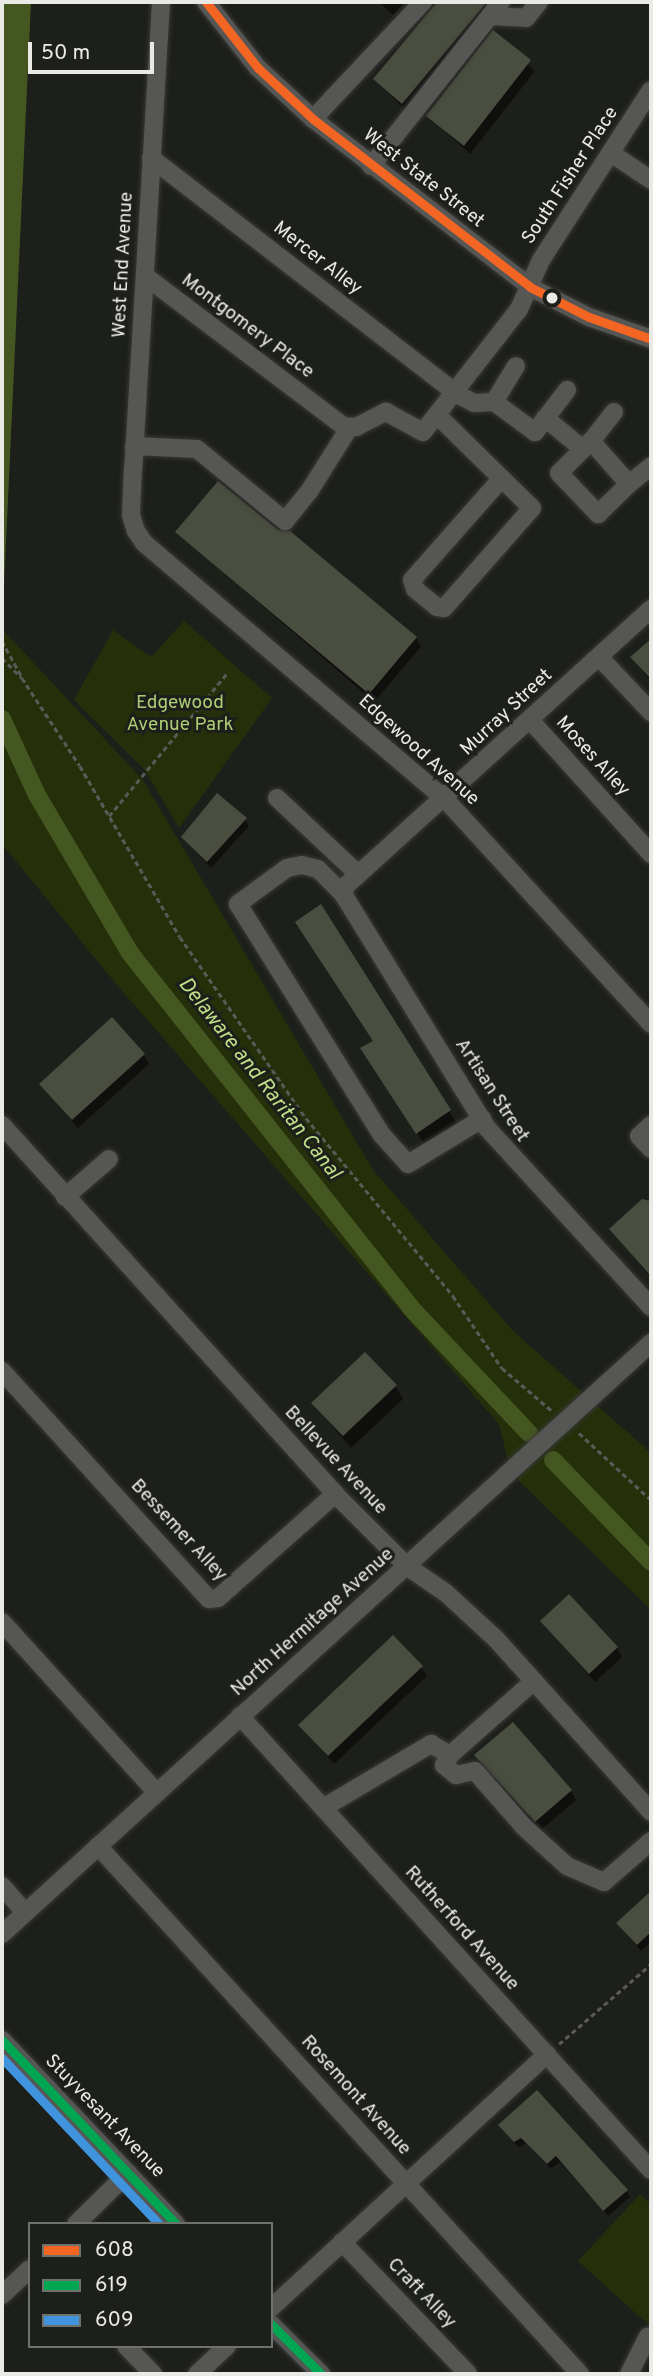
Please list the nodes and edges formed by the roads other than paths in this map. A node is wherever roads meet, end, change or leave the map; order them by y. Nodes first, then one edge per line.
1 (162, 2) edge
2 (206, 2) edge
3 (424, 2) edge
4 (539, 2) edge
5 (496, 9) edge
6 (651, 90) edge
7 (313, 119) junction
8 (611, 153) junction
9 (151, 158) junction
10 (371, 166) junction
11 (651, 180) edge
12 (145, 276) junction
13 (530, 287) junction
14 (651, 340) edge
15 (516, 366) dead end
16 (567, 390) dead end
17 (457, 394) junction
18 (494, 402) junction
19 (614, 412) dead end
20 (439, 416) junction
21 (545, 418) junction
22 (349, 428) junction
23 (587, 445) junction
24 (134, 446) junction
25 (651, 466) edge
26 (501, 479) junction
27 (629, 484) junction
28 (136, 531) joint
29 (651, 609) edge
30 (599, 657) junction
31 (651, 712) edge
32 (530, 720) junction
33 (277, 798) dead end
34 (445, 799) junction
35 (651, 854) edge
36 (359, 875) junction
37 (343, 894) junction
38 (651, 1024) edge
39 (482, 1119) junction
40 (651, 1125) edge
41 (4, 1134) edge
42 (651, 1149) edge
43 (109, 1159) dead end
44 (65, 1197) junction
45 (651, 1307) edge
46 (651, 1343) edge
47 (2, 1371) edge
48 (335, 1494) junction
49 (408, 1567) junction
50 (2, 1622) edge
51 (534, 1681) junction
52 (240, 1716) junction
53 (450, 1755) junction
54 (156, 1792) junction
55 (323, 1808) junction
56 (651, 1812) edge
57 (651, 1841) edge
58 (98, 1846) junction
59 (2, 1886) edge
60 (25, 1912) junction
61 (2, 1934) edge
62 (2, 2040) edge
63 (547, 2054) junction
64 (651, 2170) edge
65 (128, 2173) junction
66 (405, 2182) junction
67 (78, 2222) edge
68 (174, 2222) edge
69 (342, 2242) junction
70 (28, 2271) edge
71 (2, 2295) edge
72 (273, 2306) edge
73 (273, 2325) edge
74 (648, 2336) dead end
75 (128, 2348) edge
76 (225, 2348) edge
77 (153, 2374) edge
78 (197, 2374) edge
79 (321, 2374) edge
80 (468, 2374) edge
81 (580, 2374) edge
82 (629, 2374) edge

1 - 9 street, West End Avenue
2 - 7 street, West State Street
3 - 7 street
4 - 5 street
5 - 10 street
6 - 8 street, South Fisher Place
7 - 10 street, West State Street
8 - 11 street
8 - 13 street, South Fisher Place
9 - 12 street, West End Avenue
9 - 17 street, Mercer Alley
10 - 13 street, West State Street
12 - 22 street, Montgomery Place
12 - 24 street, West End Avenue
13 - 14 street, West State Street
13 - 17 street, South Fisher Place
15 - 18 street
16 - 21 street
17 - 18 street
17 - 20 street, South Fisher Place
18 - 21 street
19 - 23 street
20 - 22 street
20 - 26 street
21 - 23 street
22 - 24 street
23 - 27 street
23 - 27 street
24 - 28 street, West End Avenue
25 - 27 street
26 - 26 street
28 - 34 street, Edgewood Avenue
29 - 30 street, Murray Street
30 - 31 street
30 - 32 street, Murray Street
32 - 34 street, Murray Street
32 - 35 street, Moses Alley
33 - 36 street
34 - 36 street, Murray Street
34 - 38 street, Edgewood Avenue
36 - 37 street
37 - 39 street, Artisan Street
37 - 39 street, Artisan Street
39 - 45 street, Artisan Street
40 - 42 street
41 - 44 street, Bellevue Avenue
43 - 44 street
44 - 48 street, Bellevue Avenue
46 - 49 street, North Hermitage Avenue
47 - 48 street, Bessemer Alley
48 - 49 street, Bellevue Avenue
49 - 51 street, Bellevue Avenue
49 - 52 street, North Hermitage Avenue
50 - 54 street
51 - 53 street
51 - 56 street, Bellevue Avenue
52 - 54 street, North Hermitage Avenue
52 - 55 street, Rutherford Avenue
53 - 55 street
53 - 57 street
54 - 58 street, North Hermitage Avenue
55 - 63 street, Rutherford Avenue
58 - 60 street, North Hermitage Avenue
58 - 66 street, Rosemont Avenue
59 - 60 street
60 - 61 street, North Hermitage Avenue
62 - 65 street, Stuyvesant Avenue
63 - 64 street, Rutherford Avenue
63 - 66 street
65 - 67 street
65 - 68 street, Stuyvesant Avenue
66 - 69 street
66 - 81 street, Rosemont Avenue
69 - 72 street
69 - 80 street, Craft Alley
70 - 71 street
73 - 79 street
74 - 82 street
75 - 77 street
76 - 78 street

